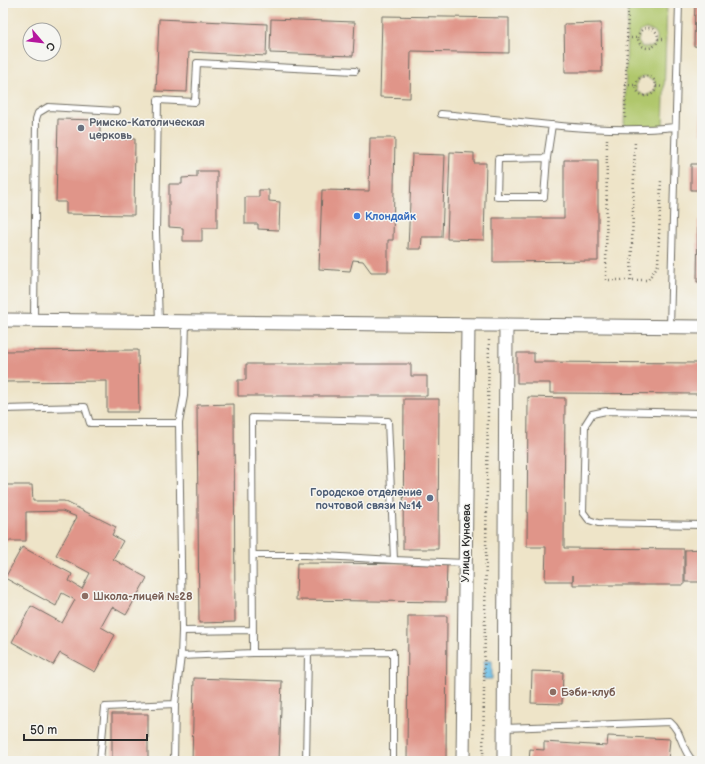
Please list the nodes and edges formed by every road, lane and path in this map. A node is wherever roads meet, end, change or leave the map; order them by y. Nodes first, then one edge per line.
1 (628, 3) edge
2 (679, 3) edge
3 (666, 32) dead end
4 (626, 38) junction
5 (637, 38) junction
6 (658, 39) junction
7 (666, 39) junction
8 (666, 47) dead end
9 (355, 71) dead end
10 (665, 79) dead end
11 (625, 85) junction
12 (636, 85) junction
13 (656, 86) junction
14 (664, 87) junction
15 (664, 94) dead end
16 (117, 111) dead end
17 (441, 114) dead end
18 (552, 125) junction
19 (675, 127) junction
20 (608, 129) junction
21 (624, 129) junction
22 (635, 129) junction
23 (547, 158) junction
24 (662, 174) dead end
25 (631, 280) junction
26 (3, 320) edge
27 (34, 320) junction
28 (159, 322) junction
29 (186, 322) junction
30 (468, 325) junction
31 (489, 325) junction
32 (506, 325) junction
33 (670, 327) junction
34 (702, 327) edge
35 (3, 409) edge
36 (702, 413) edge
37 (179, 423) junction
38 (702, 525) edge
39 (253, 555) junction
40 (394, 560) junction
41 (465, 563) junction
42 (253, 630) junction
43 (182, 631) junction
44 (253, 653) junction
45 (308, 654) junction
46 (181, 656) junction
47 (175, 704) junction
48 (504, 728) junction
49 (100, 761) edge
50 (174, 761) edge
51 (306, 761) edge
52 (393, 761) edge
53 (463, 761) edge
54 (483, 761) edge
55 (504, 761) edge
56 (693, 761) edge

1 - 4 path
2 - 19 lane
3 - 7 path
4 - 5 path
4 - 11 path
5 - 6 path
5 - 6 path
6 - 7 path
7 - 8 path
9 - 28 lane
10 - 14 path
11 - 12 path
11 - 21 path
12 - 13 path
12 - 13 path
13 - 14 path
14 - 15 path
16 - 27 lane
17 - 18 lane
18 - 20 lane
18 - 23 lane
19 - 22 lane
19 - 33 lane
20 - 21 lane
20 - 25 path
21 - 22 lane
22 - 25 path
23 - 23 lane
24 - 25 path
26 - 27 street
27 - 28 street
28 - 29 street
29 - 30 street
29 - 37 lane
30 - 31 street
30 - 41 street, Улица Кунаева
31 - 32 street
31 - 54 path
32 - 33 street
32 - 48 street
33 - 34 street
35 - 37 lane
36 - 38 lane
37 - 43 lane
39 - 40 lane
39 - 40 lane
39 - 42 lane
40 - 41 lane
41 - 53 street, Улица Кунаева
42 - 43 lane
42 - 44 lane
43 - 46 lane
44 - 45 lane
44 - 46 lane
45 - 51 lane
45 - 52 lane
46 - 47 lane
47 - 49 lane
47 - 50 lane
48 - 55 street
48 - 56 lane

